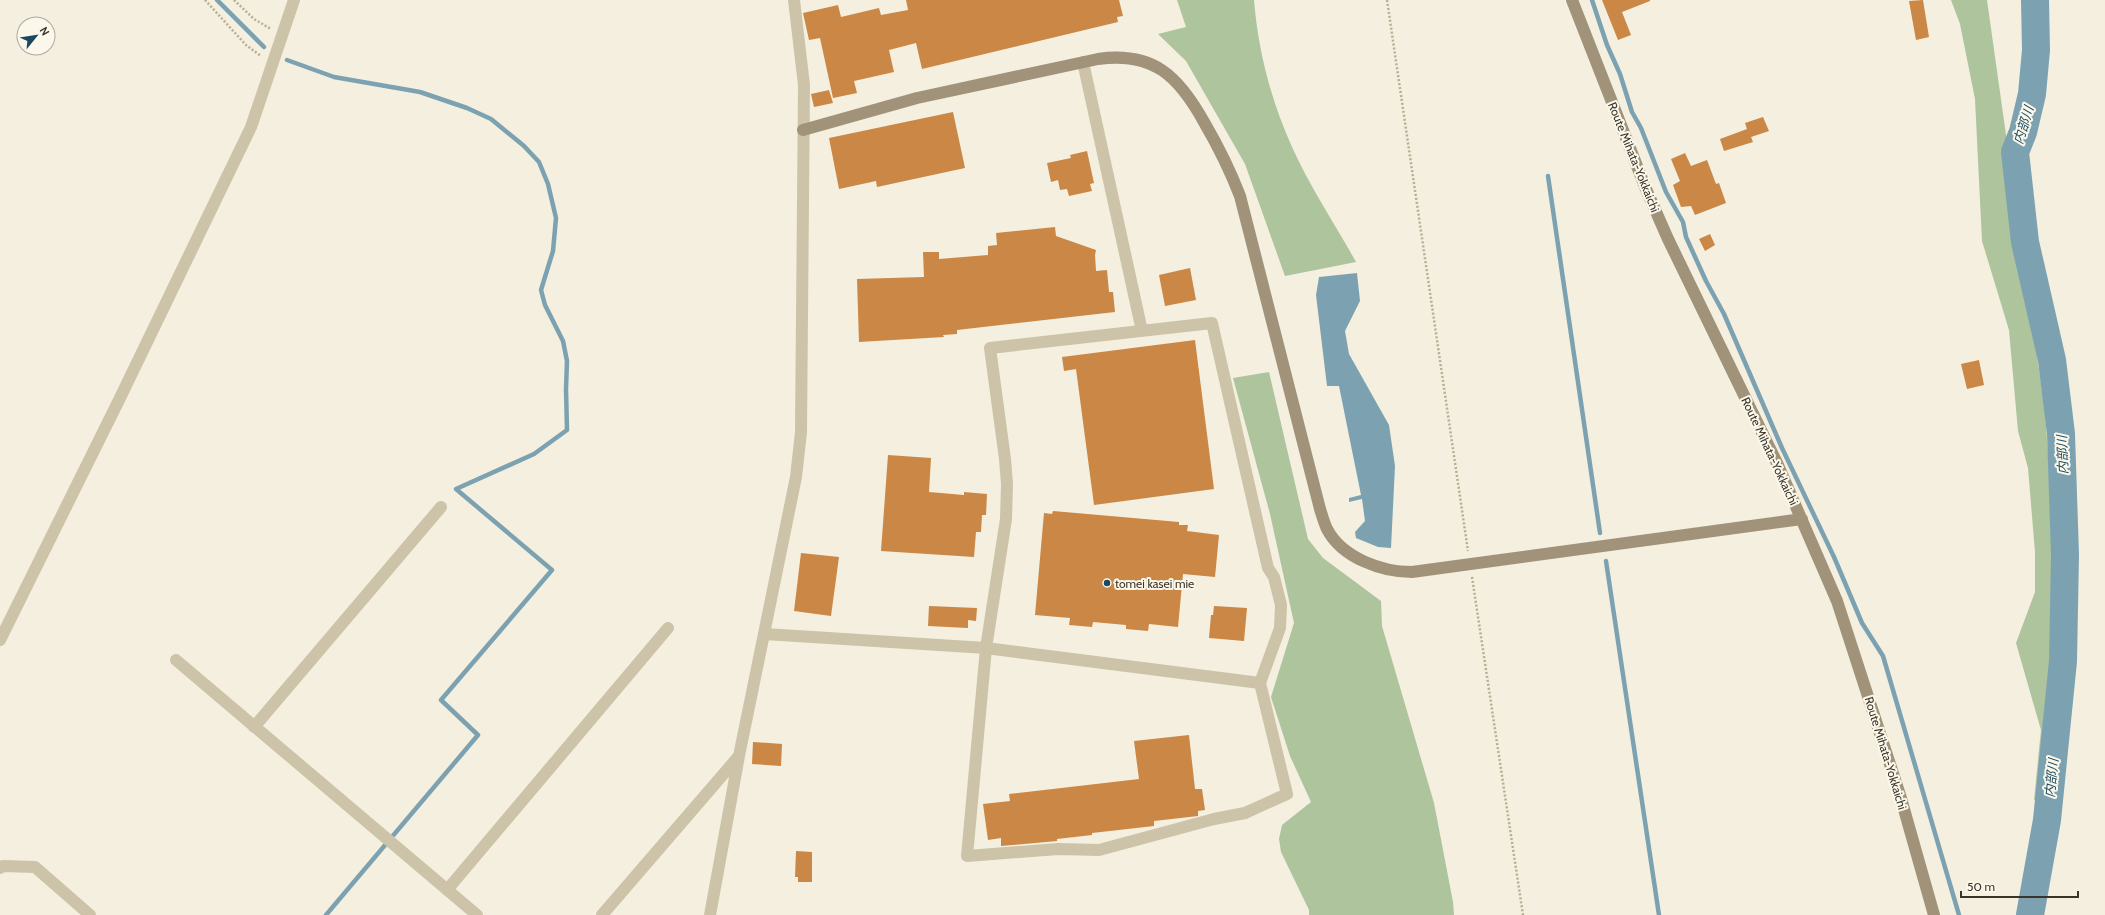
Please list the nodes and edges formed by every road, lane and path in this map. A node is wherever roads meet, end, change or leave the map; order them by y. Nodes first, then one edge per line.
1 (205, 0) edge
2 (234, 0) edge
3 (294, 0) edge
4 (794, 0) edge
5 (1387, 0) edge
6 (1572, 0) edge
7 (281, 36) junction
8 (1083, 62) junction
9 (273, 64) junction
10 (803, 130) junction
11 (1142, 331) junction
12 (441, 507) dead end
13 (1802, 519) junction
14 (1470, 564) junction
15 (668, 628) dead end
16 (765, 634) junction
17 (0, 640) edge
18 (986, 648) junction
19 (176, 660) dead end
20 (1260, 683) junction
21 (254, 727) junction
22 (740, 756) junction
23 (0, 868) edge
24 (447, 890) junction
25 (90, 915) edge
26 (477, 915) edge
27 (602, 915) edge
28 (710, 915) edge
29 (1523, 915) edge
30 (1934, 915) edge

1 - 9 path
2 - 7 path
3 - 7 street
4 - 10 street
5 - 14 path
6 - 13 street, Route Mihata-Yokkaichi
7 - 9 street
8 - 10 street
8 - 11 street
8 - 14 street
9 - 17 street
10 - 16 street
11 - 18 street
11 - 20 street
12 - 21 street
13 - 14 street
13 - 30 street, Route Mihata-Yokkaichi
14 - 29 path
15 - 24 street
16 - 18 street
16 - 22 street
18 - 20 street
18 - 20 street
19 - 21 street
21 - 24 street
22 - 27 street
22 - 28 street
23 - 25 street
24 - 26 street

